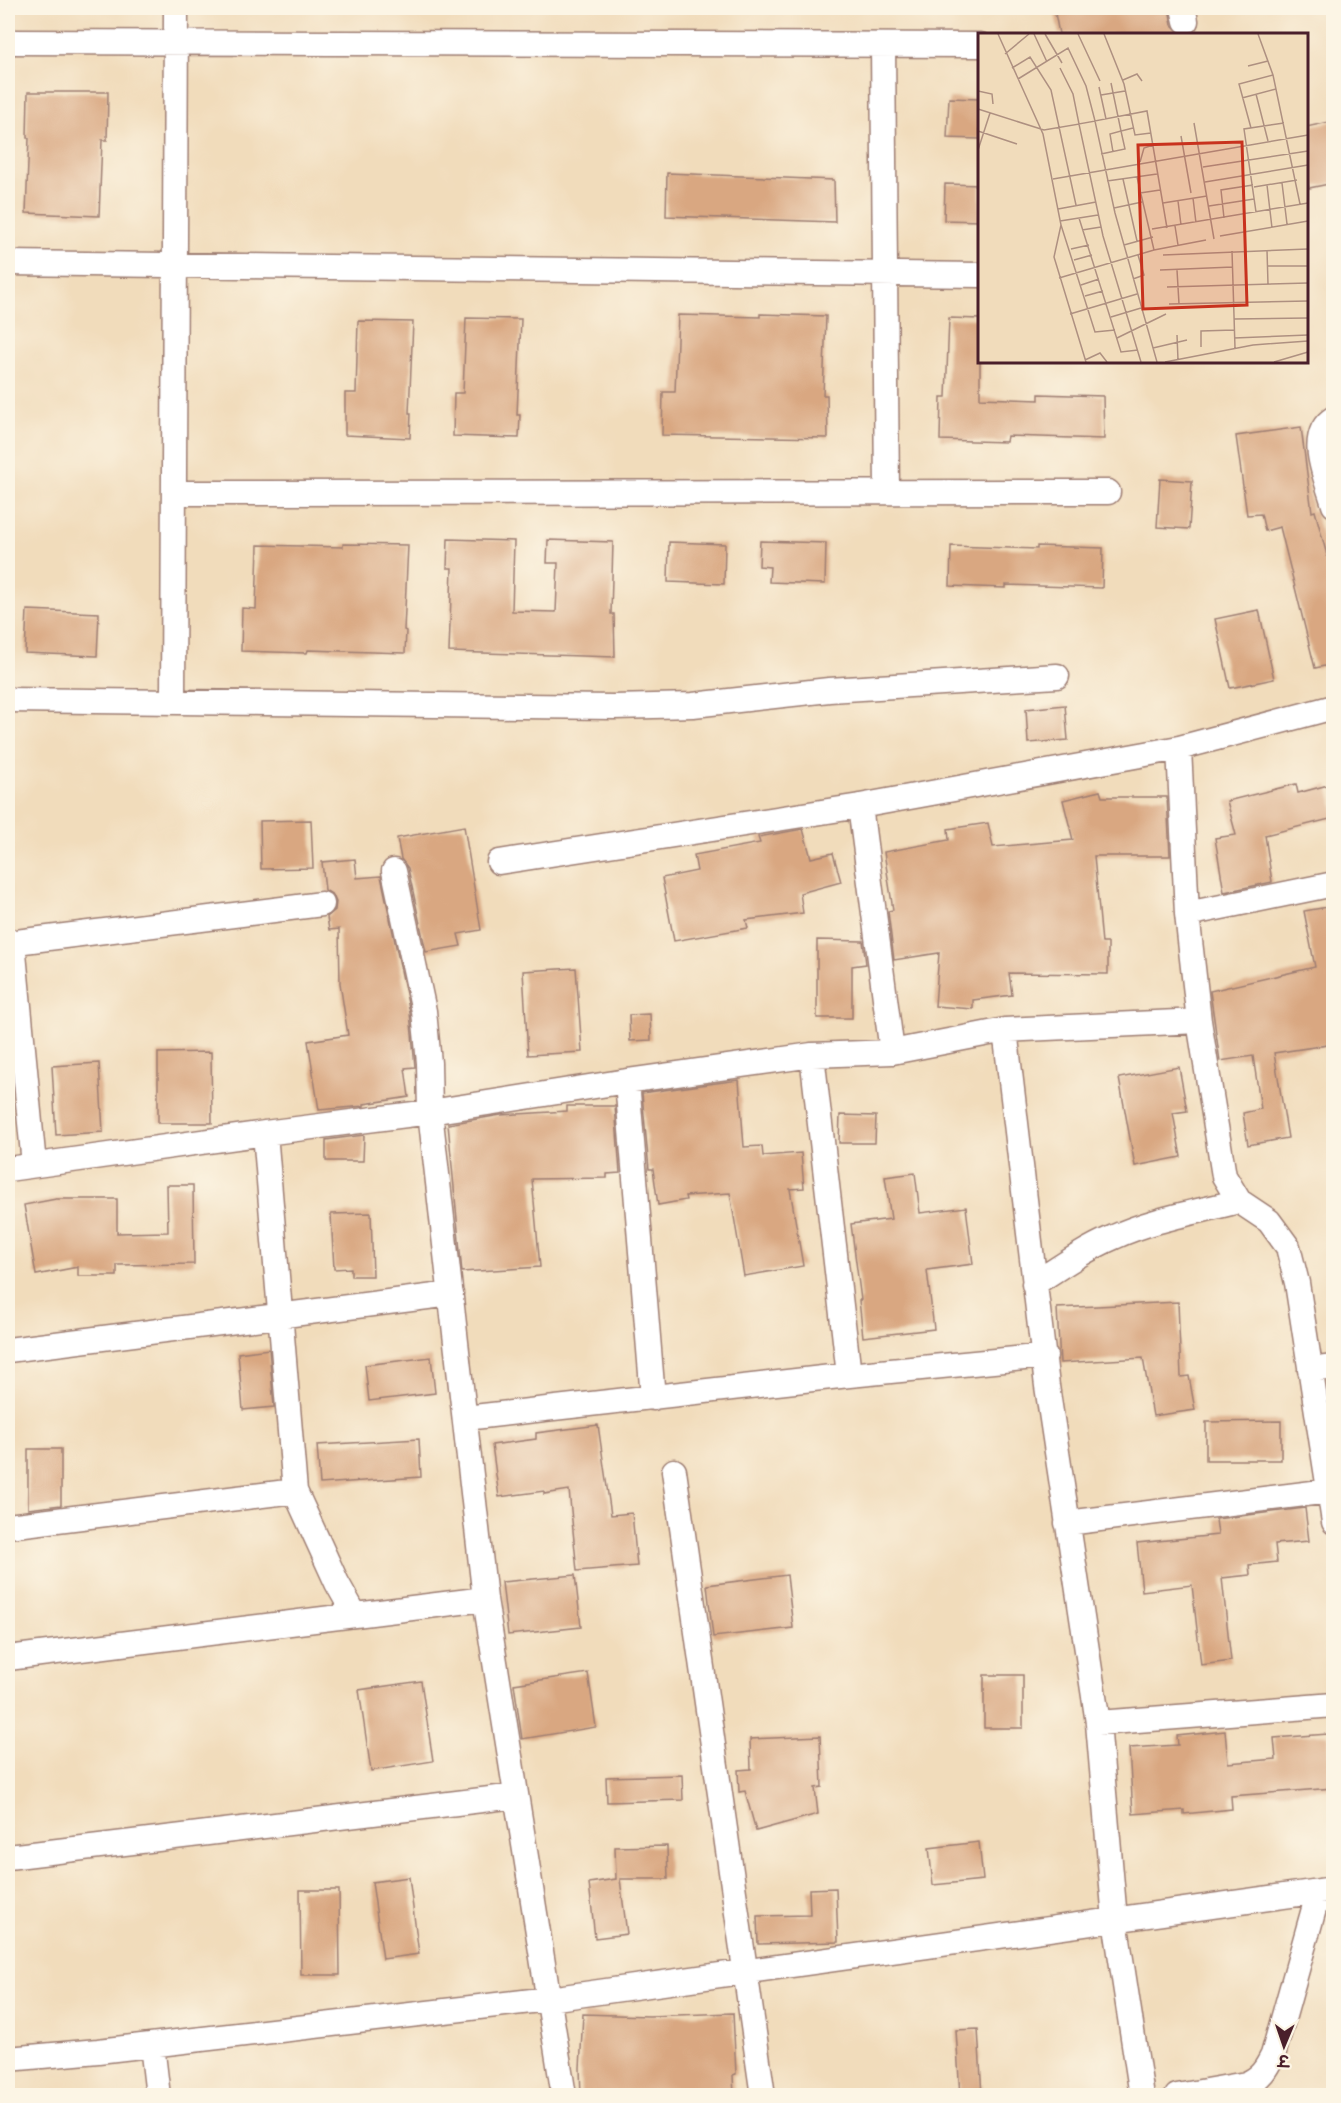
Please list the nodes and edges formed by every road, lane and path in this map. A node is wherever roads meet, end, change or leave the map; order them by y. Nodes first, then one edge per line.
1 (176, 8) edge
2 (8, 42) edge
3 (176, 44) junction
4 (978, 45) edge
5 (883, 46) junction
6 (8, 263) edge
7 (175, 264) junction
8 (885, 274) junction
9 (978, 275) edge
10 (1334, 418) edge
11 (887, 492) junction
12 (1108, 492) dead end
13 (174, 494) junction
14 (1334, 505) edge
15 (1057, 676) dead end
16 (8, 700) edge
17 (172, 701) junction
18 (1334, 707) edge
19 (1179, 748) junction
20 (860, 806) junction
21 (499, 862) dead end
22 (394, 871) dead end
23 (1334, 884) edge
24 (322, 904) dead end
25 (1187, 914) junction
26 (10, 943) edge
27 (1199, 1021) junction
28 (1005, 1030) junction
29 (892, 1052) junction
30 (812, 1055) junction
31 (627, 1081) junction
32 (430, 1112) junction
33 (265, 1132) junction
34 (34, 1165) junction
35 (8, 1168) edge
36 (1239, 1201) junction
37 (1034, 1284) junction
38 (450, 1294) junction
39 (280, 1316) junction
40 (8, 1350) edge
41 (1044, 1356) junction
42 (1334, 1367) edge
43 (1310, 1371) junction
44 (849, 1375) junction
45 (653, 1398) junction
46 (465, 1418) junction
47 (674, 1471) dead end
48 (295, 1491) junction
49 (1329, 1491) junction
50 (1334, 1522) edge
51 (1067, 1523) junction
52 (8, 1526) edge
53 (485, 1599) junction
54 (355, 1615) junction
55 (8, 1658) edge
56 (1334, 1705) edge
57 (1098, 1723) junction
58 (515, 1796) junction
59 (8, 1857) edge
60 (1326, 1890) edge
61 (1115, 1920) junction
62 (744, 1971) junction
63 (549, 1999) junction
64 (152, 2044) junction
65 (8, 2059) edge
66 (158, 2096) edge
67 (564, 2096) edge
68 (763, 2096) edge
69 (1142, 2096) edge
70 (1177, 2096) edge

1 - 3 street
2 - 3 street
3 - 5 street
3 - 7 street
4 - 5 street
5 - 8 street
6 - 7 street
7 - 8 street
7 - 13 street
8 - 9 street
8 - 11 street
10 - 14 street
11 - 12 street
11 - 13 street
13 - 17 street
15 - 17 street
16 - 17 street
18 - 19 street
19 - 20 street
19 - 25 street
20 - 21 street
20 - 29 street
22 - 32 street
23 - 25 street
24 - 26 street
25 - 27 street
26 - 34 street
27 - 28 street
27 - 36 street
28 - 29 street
28 - 37 street
29 - 30 street
30 - 31 street
30 - 44 street
31 - 32 street
31 - 45 street
32 - 33 street
32 - 38 street
33 - 34 street
33 - 39 street
34 - 35 street
36 - 37 street
36 - 43 street
37 - 41 street
38 - 39 street
38 - 46 street
39 - 40 street
39 - 48 street
41 - 44 street
41 - 51 street
42 - 43 street
43 - 49 street
44 - 45 street
45 - 46 street
46 - 53 street
47 - 62 street
48 - 52 street
48 - 54 street
49 - 50 street
49 - 51 street
51 - 57 street
53 - 54 street
53 - 58 street
54 - 55 street
56 - 57 street
57 - 61 street
58 - 59 street
58 - 63 street
60 - 61 street
60 - 70 street
61 - 62 street
61 - 69 street
62 - 63 street
62 - 68 street
63 - 64 street
63 - 67 street
64 - 65 street
64 - 66 street

